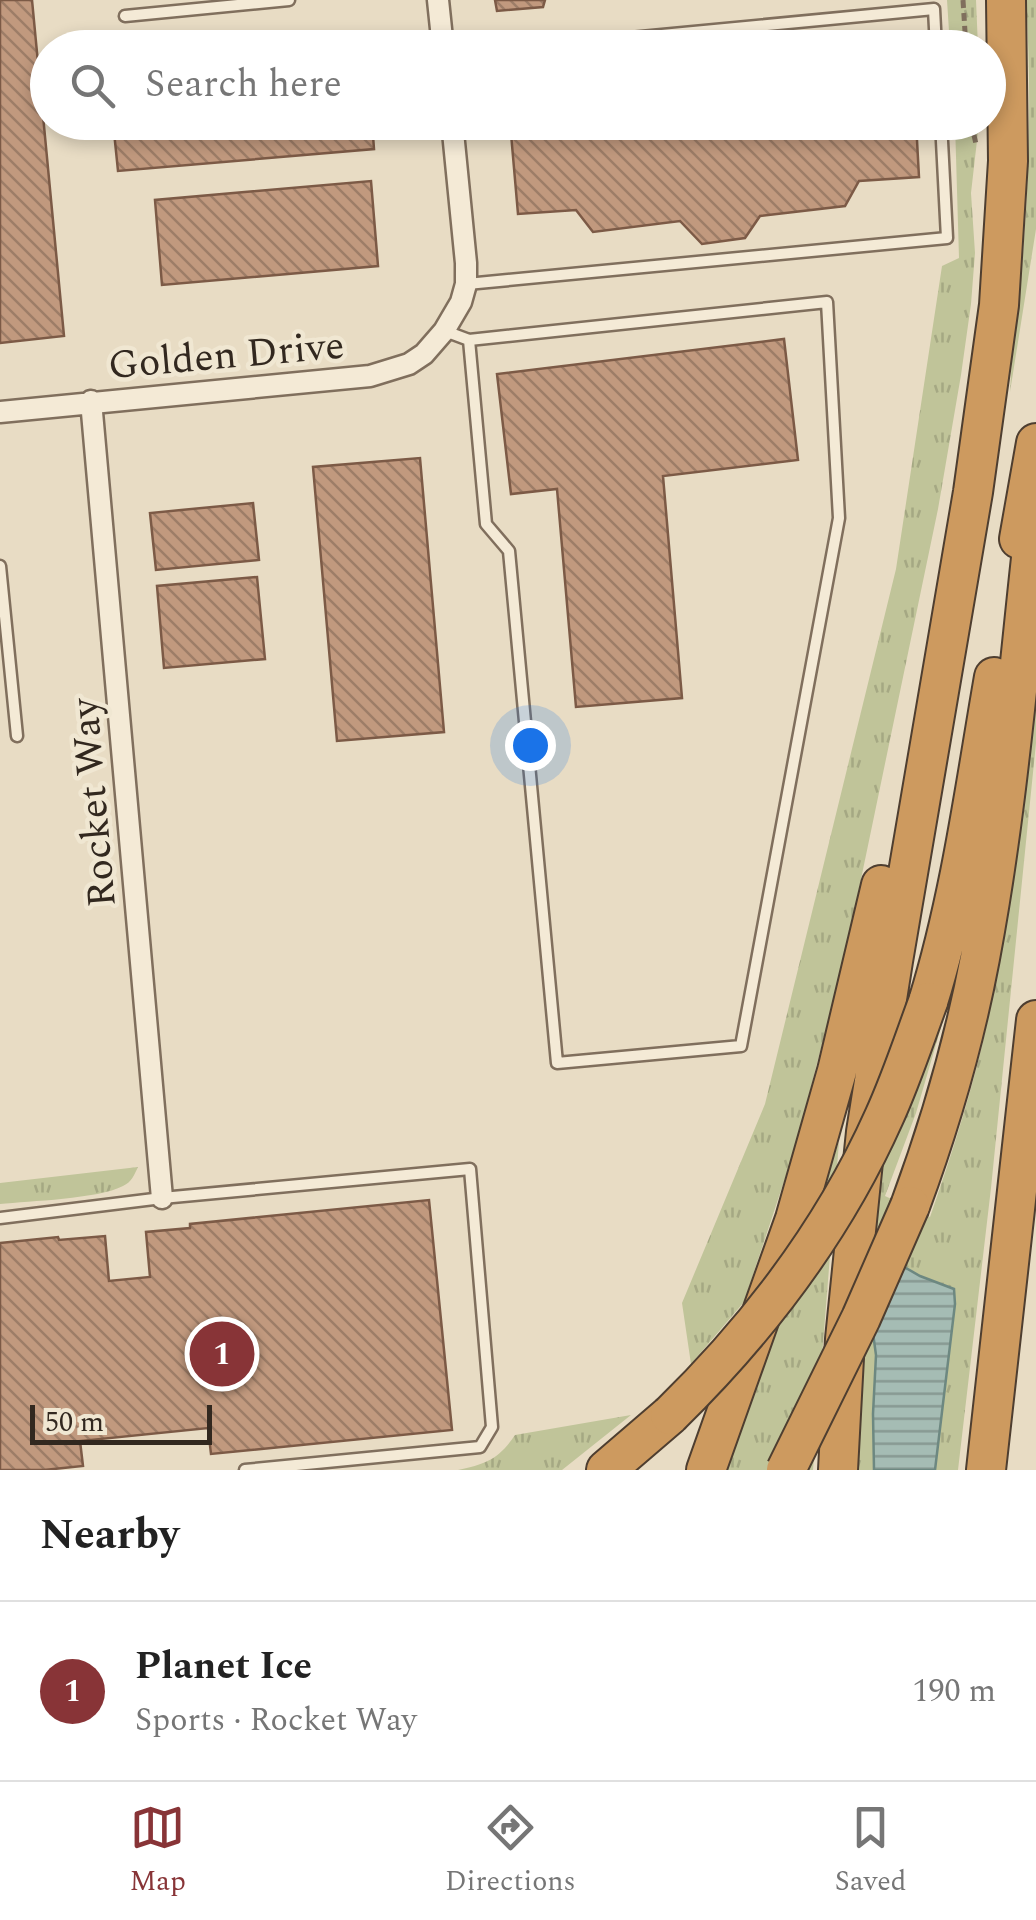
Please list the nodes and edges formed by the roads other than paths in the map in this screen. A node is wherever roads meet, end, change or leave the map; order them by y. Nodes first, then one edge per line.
1 (289, 0) edge
2 (438, 0) edge
3 (1006, 0) edge
4 (125, 16) dead end
5 (442, 30) edge
6 (719, 30) edge
7 (935, 30) edge
8 (454, 140) edge
9 (942, 140) edge
10 (466, 284) junction
11 (444, 331) junction
12 (469, 340) junction
13 (988, 399) junction
14 (92, 402) junction
15 (0, 412) edge
16 (1036, 443) edge
17 (1036, 513) edge
18 (0, 566) edge
19 (16, 736) dead end
20 (1036, 1020) edge
21 (162, 1198) junction
22 (0, 1218) edge
23 (244, 1470) edge
24 (606, 1470) edge
25 (706, 1470) edge
26 (786, 1470) edge
27 (838, 1470) edge
28 (986, 1470) edge

1 - 4 lane
2 - 5 street
3 - 13 highway
6 - 7 lane
8 - 10 street
9 - 10 lane
10 - 11 street
11 - 12 lane
11 - 14 street, Golden Drive
12 - 12 lane
13 - 25 highway
13 - 27 highway
14 - 15 street, Golden Drive
14 - 21 street, Rocket Way
16 - 24 highway, bridge
17 - 26 highway, bridge
18 - 19 lane
20 - 28 highway
21 - 22 lane
21 - 23 lane

